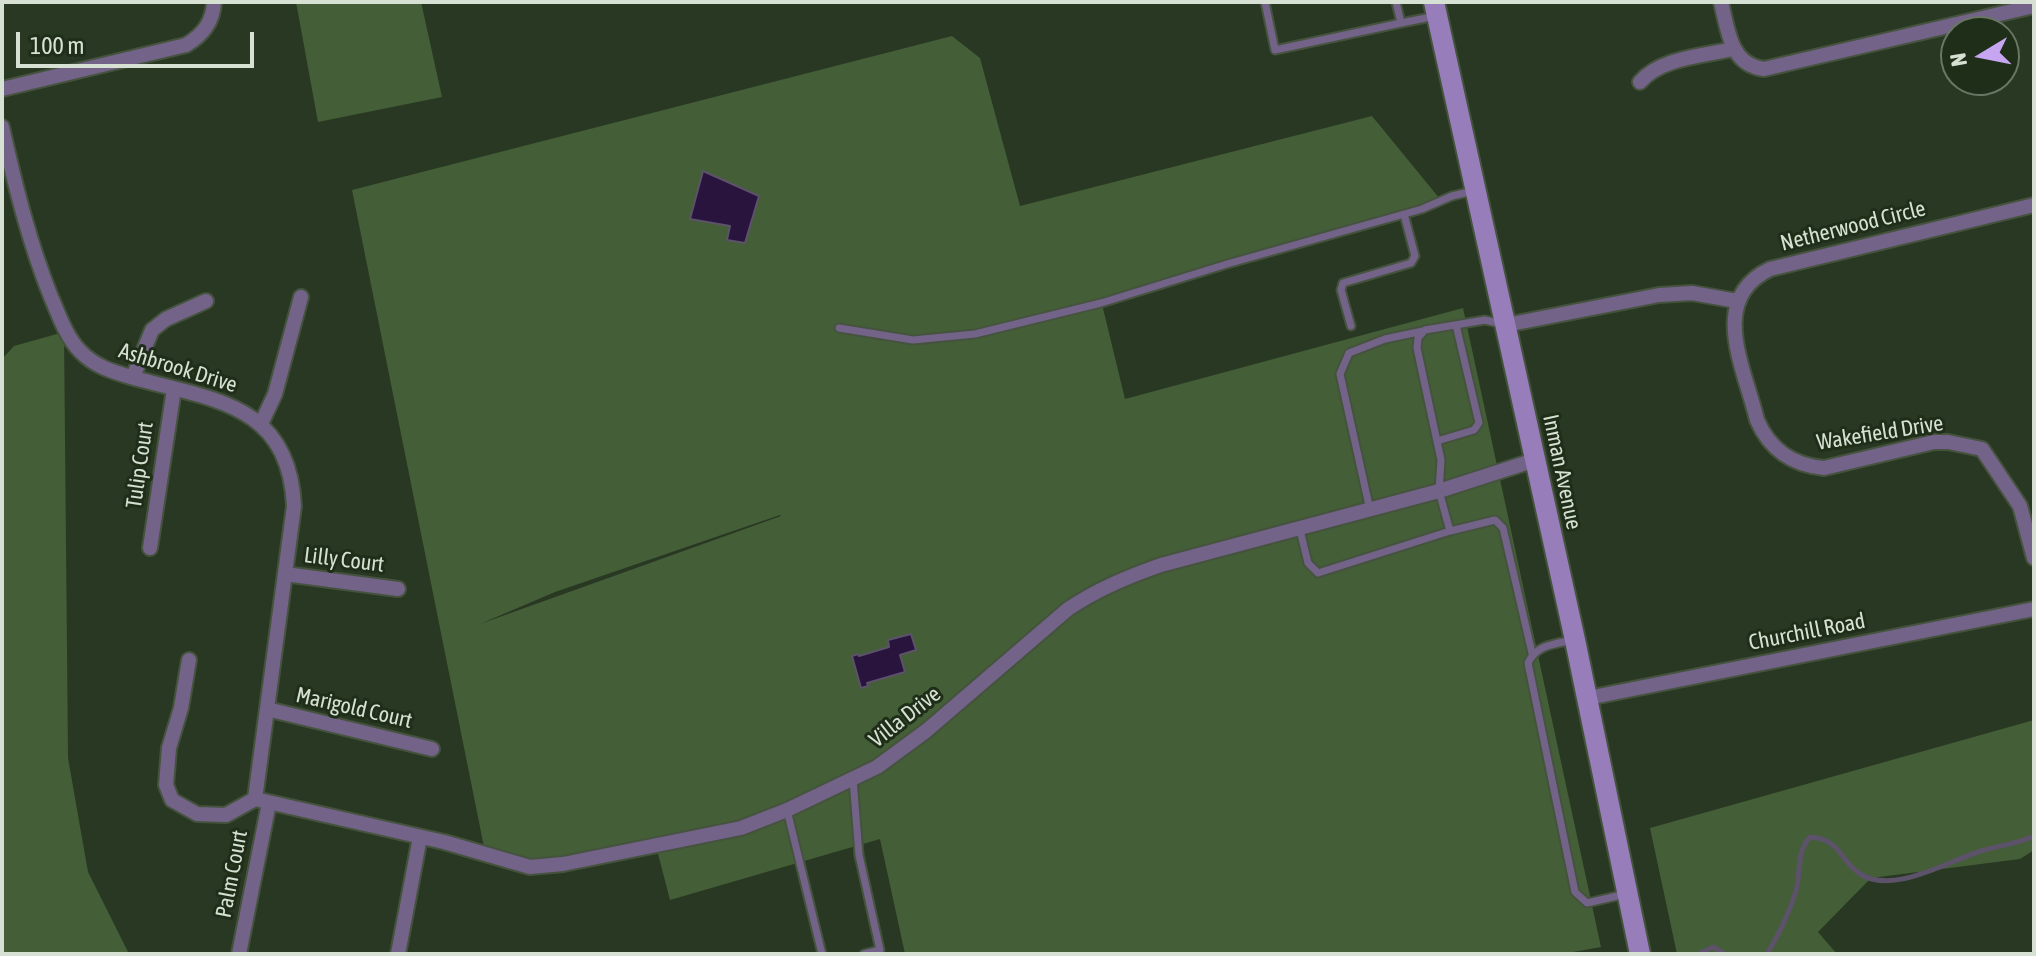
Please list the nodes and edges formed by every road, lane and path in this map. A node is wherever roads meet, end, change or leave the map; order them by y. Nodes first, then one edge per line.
1 (214, 2) edge
2 (1265, 2) edge
3 (1396, 2) edge
4 (1721, 2) edge
5 (2034, 6) edge
6 (1435, 9) edge
7 (1401, 23) junction
8 (1733, 49) junction
9 (1640, 82) dead end
10 (2, 89) edge
11 (2, 127) edge
12 (1475, 190) junction
13 (2034, 205) edge
14 (1404, 214) junction
15 (301, 297) dead end
16 (206, 301) dead end
17 (1737, 301) junction
18 (1456, 325) junction
19 (1506, 325) junction
20 (1351, 326) dead end
21 (839, 328) dead end
22 (1425, 330) junction
23 (133, 377) junction
24 (174, 389) junction
25 (261, 424) junction
26 (1437, 441) junction
27 (1535, 460) junction
28 (1439, 491) junction
29 (1371, 510) junction
30 (1300, 530) junction
31 (1450, 531) junction
32 (150, 548) dead end
33 (2034, 558) edge
34 (285, 574) junction
35 (398, 589) dead end
36 (2034, 609) edge
37 (1575, 640) junction
38 (1532, 653) junction
39 (189, 660) dead end
40 (1588, 698) junction
41 (267, 709) junction
42 (432, 749) dead end
43 (853, 779) junction
44 (262, 801) junction
45 (787, 810) junction
46 (420, 837) junction
47 (1628, 894) junction
48 (239, 954) edge
49 (398, 954) edge
50 (822, 954) edge
51 (864, 954) edge
52 (1640, 954) edge

1 - 10 street
2 - 7 lane
3 - 7 lane
4 - 8 street
5 - 8 street
6 - 7 lane
6 - 12 main road, Inman Avenue
8 - 9 street
11 - 23 street, Ashbrook Drive
12 - 14 lane
12 - 19 main road, Inman Avenue
13 - 17 street, Netherwood Circle
14 - 20 lane
14 - 21 lane
15 - 25 street
16 - 23 street
17 - 19 street
17 - 33 street, Wakefield Drive
18 - 19 lane
18 - 22 lane
18 - 26 lane
19 - 27 main road, Inman Avenue
22 - 26 lane
22 - 29 lane
23 - 24 street, Ashbrook Drive
24 - 25 street, Ashbrook Drive
24 - 32 street, Tulip Court
25 - 34 street, Ashbrook Drive
26 - 28 lane
27 - 28 street, Villa Drive
27 - 37 main road, Inman Avenue
28 - 29 street, Villa Drive
28 - 31 lane
29 - 30 street, Villa Drive
30 - 31 lane
30 - 43 street, Villa Drive
31 - 38 lane
34 - 35 street, Lilly Court
34 - 41 street, Ashbrook Drive
36 - 40 street, Churchill Road
37 - 38 lane
37 - 40 main road, Inman Avenue
38 - 47 lane
39 - 44 street
40 - 47 main road, Inman Avenue
41 - 42 street, Marigold Court
41 - 44 street, Ashbrook Drive
43 - 45 street, Villa Drive
43 - 51 lane
44 - 46 street, Villa Drive
44 - 48 street, Palm Court
45 - 46 street, Villa Drive
45 - 50 lane
46 - 49 street
47 - 52 main road, Inman Avenue

